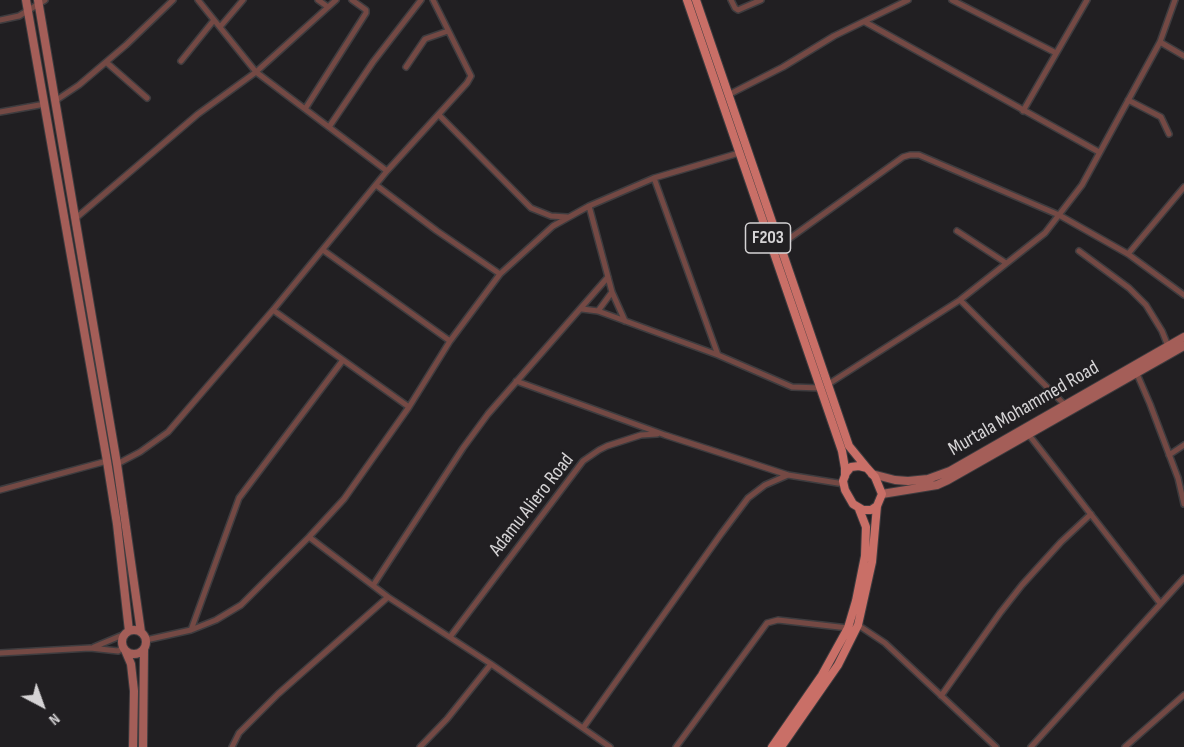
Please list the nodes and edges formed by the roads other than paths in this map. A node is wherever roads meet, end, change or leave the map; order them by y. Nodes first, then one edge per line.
1 (26, 0) edge
2 (173, 0) edge
3 (198, 0) edge
4 (243, 0) edge
5 (318, 0) edge
6 (336, 0) edge
7 (352, 0) edge
8 (422, 0) edge
9 (433, 0) edge
10 (687, 0) edge
11 (696, 0) edge
12 (731, 0) edge
13 (761, 0) edge
14 (908, 0) edge
15 (952, 0) edge
16 (1087, 0) edge
17 (1175, 0) edge
18 (41, 2) edge
19 (328, 7) junction
20 (28, 11) junction
21 (0, 20) edge
22 (214, 20) junction
23 (865, 22) junction
24 (220, 27) junction
25 (448, 31) junction
26 (1160, 42) junction
27 (1056, 53) junction
28 (1184, 57) edge
29 (180, 61) dead end
30 (106, 62) junction
31 (406, 68) dead end
32 (256, 72) junction
33 (728, 95) junction
34 (147, 98) dead end
35 (1128, 100) junction
36 (54, 101) junction
37 (45, 104) junction
38 (305, 109) junction
39 (1023, 111) junction
40 (0, 112) edge
41 (439, 114) junction
42 (329, 127) junction
43 (1169, 134) dead end
44 (1099, 152) junction
45 (740, 153) junction
46 (387, 171) junction
47 (654, 178) junction
48 (376, 185) junction
49 (1184, 187) edge
50 (589, 206) junction
51 (1059, 215) junction
52 (567, 217) junction
53 (76, 218) junction
54 (957, 231) dead end
55 (779, 246) junction
56 (323, 250) junction
57 (1079, 251) dead end
58 (1128, 254) junction
59 (1006, 263) junction
60 (500, 274) junction
61 (608, 277) junction
62 (612, 292) junction
63 (1184, 295) edge
64 (960, 300) junction
65 (582, 309) junction
66 (273, 310) junction
67 (598, 311) junction
68 (626, 321) junction
69 (1184, 337) edge
70 (450, 341) junction
71 (1168, 346) junction
72 (1184, 346) edge
73 (718, 355) junction
74 (343, 360) junction
75 (1137, 374) junction
76 (516, 381) junction
77 (823, 387) junction
78 (1065, 405) junction
79 (409, 407) junction
80 (665, 435) junction
81 (1029, 435) junction
82 (1184, 445) edge
83 (1169, 455) junction
84 (107, 461) junction
85 (117, 464) junction
86 (870, 471) junction
87 (788, 475) junction
88 (844, 480) junction
89 (0, 490) edge
90 (882, 494) junction
91 (1184, 504) edge
92 (877, 506) junction
93 (859, 509) junction
94 (1091, 514) junction
95 (309, 537) junction
96 (1184, 578) edge
97 (374, 584) junction
98 (388, 597) junction
99 (1160, 603) junction
100 (858, 625) junction
101 (848, 628) junction
102 (191, 630) junction
103 (141, 632) junction
104 (127, 633) junction
105 (450, 637) junction
106 (146, 640) junction
107 (90, 648) junction
108 (124, 649) junction
109 (144, 650) junction
110 (0, 653) edge
111 (490, 664) junction
112 (1184, 695) edge
113 (941, 696) junction
114 (583, 728) junction
115 (133, 747) edge
116 (143, 747) edge
117 (232, 747) edge
118 (420, 747) edge
119 (610, 747) edge
120 (676, 747) edge
121 (772, 747) edge
122 (781, 747) edge
123 (996, 747) edge
124 (1031, 747) edge
125 (1125, 747) edge

1 - 20 main road
2 - 30 street
3 - 22 street
4 - 24 street
5 - 19 street
6 - 19 street
7 - 38 street
8 - 42 street
9 - 25 street
10 - 45 main road, F203
11 - 33 main road, F203
12 - 13 street
14 - 23 street
15 - 27 street
16 - 27 street
17 - 26 street
18 - 20 street
18 - 36 main road
19 - 32 street
20 - 21 street
20 - 37 main road
22 - 24 street
22 - 29 street
23 - 33 street
23 - 39 street
24 - 32 street
25 - 31 street
25 - 41 street
26 - 28 street
26 - 35 street
27 - 39 street
30 - 34 street
30 - 36 street
32 - 38 street
32 - 53 street
33 - 55 main road, F203
35 - 43 street
35 - 44 street
36 - 53 main road
37 - 40 street
37 - 84 main road
38 - 42 street
39 - 44 street
41 - 46 street
41 - 52 street
42 - 46 street
44 - 51 street
45 - 47 street
45 - 77 main road, F203
46 - 48 street
47 - 50 street
47 - 73 street
48 - 56 street
48 - 60 street
49 - 58 street
50 - 52 street
50 - 61 street
51 - 55 street
51 - 58 street
51 - 59 street
52 - 60 street
53 - 85 main road
54 - 59 street
55 - 77 main road, F203
56 - 66 street
56 - 70 street
57 - 71 street
58 - 63 street
59 - 64 street
60 - 70 street
61 - 62 street
61 - 65 street
62 - 67 street
62 - 68 street
64 - 77 street
64 - 78 street
65 - 67 street
65 - 76 street
66 - 74 street
66 - 85 street
67 - 68 street
68 - 73 street
69 - 71 main road, Murtala Mohammed Road
70 - 79 street
71 - 78 main road, Murtala Mohammed Road
72 - 75 main road, Murtala Mohammed Road
73 - 77 street
74 - 79 street
74 - 102 street
75 - 81 main road, Murtala Mohammed Road
75 - 83 street
76 - 80 street
76 - 97 street
77 - 86 main road, F203
77 - 88 main road, F203
78 - 86 main road, Murtala Mohammed Road
79 - 95 street
80 - 87 street
80 - 105 street, Adamu Aliero Road
81 - 90 main road, Murtala Mohammed Road
81 - 94 street
82 - 83 street
83 - 91 street
84 - 89 street
84 - 104 main road
85 - 103 main road
86 - 88 main road
86 - 90 main road
87 - 88 street
87 - 114 street
88 - 93 main road
90 - 92 main road
92 - 93 main road
92 - 100 main road
93 - 101 main road
94 - 99 street
94 - 113 street
95 - 97 street
95 - 102 street
96 - 99 street
97 - 98 street
98 - 105 street
98 - 117 street
99 - 124 street
100 - 113 street
100 - 122 main road
101 - 120 street
101 - 121 main road
102 - 106 street
103 - 104 main road
103 - 106 main road
104 - 107 street
104 - 108 main road
105 - 111 street
106 - 109 main road
107 - 108 street
107 - 110 street
108 - 109 main road
108 - 115 main road
109 - 116 main road
111 - 114 street
111 - 118 street
112 - 125 street
113 - 123 street
114 - 119 street

